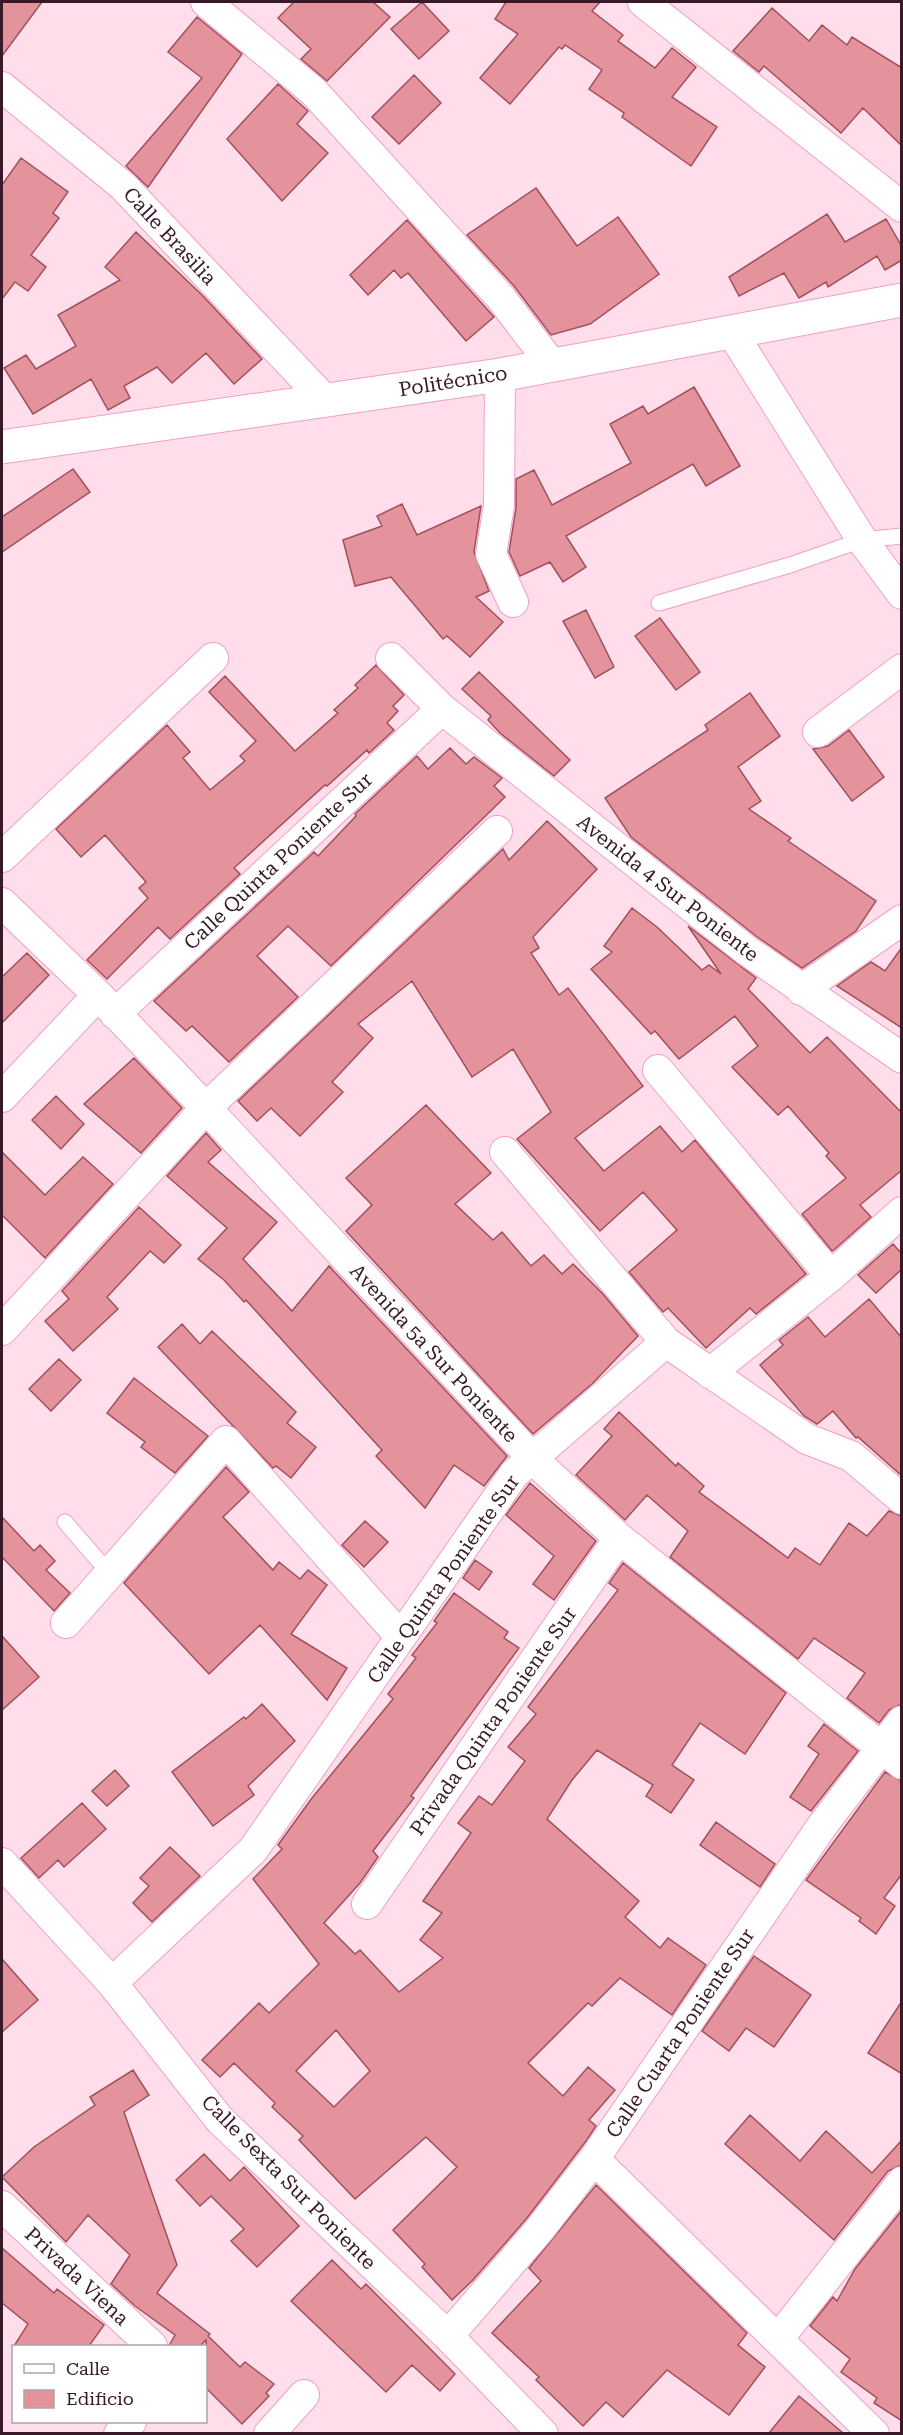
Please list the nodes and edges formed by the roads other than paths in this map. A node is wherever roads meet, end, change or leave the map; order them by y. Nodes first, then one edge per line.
1 (206, 2) edge
2 (643, 2) edge
3 (2, 87) edge
4 (902, 207) edge
5 (902, 300) edge
6 (731, 331) junction
7 (552, 365) junction
8 (500, 375) junction
9 (325, 400) junction
10 (2, 447) edge
11 (902, 536) edge
12 (862, 540) junction
13 (902, 594) edge
14 (513, 602) dead end
15 (659, 603) dead end
16 (213, 658) dead end
17 (392, 658) dead end
18 (902, 669) edge
19 (442, 709) junction
20 (818, 732) dead end
21 (497, 831) dead end
22 (2, 857) edge
23 (2, 903) edge
24 (902, 920) edge
25 (801, 990) junction
26 (106, 1005) junction
27 (902, 1058) edge
28 (658, 1070) dead end
29 (2, 1097) edge
30 (206, 1108) junction
31 (505, 1152) dead end
32 (902, 1212) edge
33 (831, 1276) junction
34 (2, 1330) edge
35 (666, 1342) junction
36 (710, 1373) junction
37 (533, 1459) junction
38 (902, 1498) edge
39 (65, 1522) dead end
40 (619, 1538) junction
41 (110, 1574) junction
42 (66, 1623) dead end
43 (401, 1637) junction
44 (902, 1721) edge
45 (892, 1756) edge
46 (2, 1863) edge
47 (367, 1904) dead end
48 (112, 1983) junction
49 (594, 2158) junction
50 (902, 2182) edge
51 (2, 2206) edge
52 (448, 2336) junction
53 (778, 2339) junction
54 (151, 2345) edge
55 (304, 2395) dead end
56 (269, 2433) edge
57 (543, 2433) edge
58 (874, 2433) edge

1 - 7 street
2 - 4 street
3 - 9 street, Calle Brasilia
5 - 6 street, Politécnico
6 - 7 street, Politécnico
6 - 12 street
7 - 8 street, Politécnico
8 - 9 street, Politécnico
8 - 14 street
9 - 10 street, Politécnico
11 - 12 lane
12 - 13 street
12 - 15 lane
16 - 22 street
17 - 19 street, Avenida 4 Sur Poniente
18 - 20 street
19 - 25 street, Avenida 4 Sur Poniente
19 - 26 street, Calle Quinta Poniente Sur
21 - 30 street
23 - 26 street, Avenida 5a Sur Poniente
24 - 25 street
25 - 27 street, Avenida 4 Sur Poniente
26 - 29 street
26 - 30 street, Avenida 5a Sur Poniente
28 - 33 street
30 - 34 street
30 - 37 street, Avenida 5a Sur Poniente
31 - 35 street
32 - 33 street
33 - 36 street
35 - 36 street
35 - 37 street, Calle Quinta Poniente Sur
36 - 38 street
37 - 40 street, Avenida 5a Sur Poniente
37 - 43 street, Calle Quinta Poniente Sur
39 - 41 lane
40 - 45 street, Avenida 5a Sur Poniente
40 - 47 street, Privada Quinta Poniente Sur
41 - 42 street
41 - 43 street
43 - 48 street, Calle Quinta Poniente Sur
44 - 45 street, Calle Cuarta Poniente Sur
45 - 49 street, Calle Cuarta Poniente Sur
46 - 48 street, Calle Sexta Sur Poniente
48 - 52 street, Calle Sexta Sur Poniente
49 - 52 street, Calle Cuarta Poniente Sur
49 - 53 street
50 - 53 street
51 - 54 street, Privada Viena
52 - 57 street, Calle Sexta Sur Poniente
53 - 58 street
55 - 56 street

